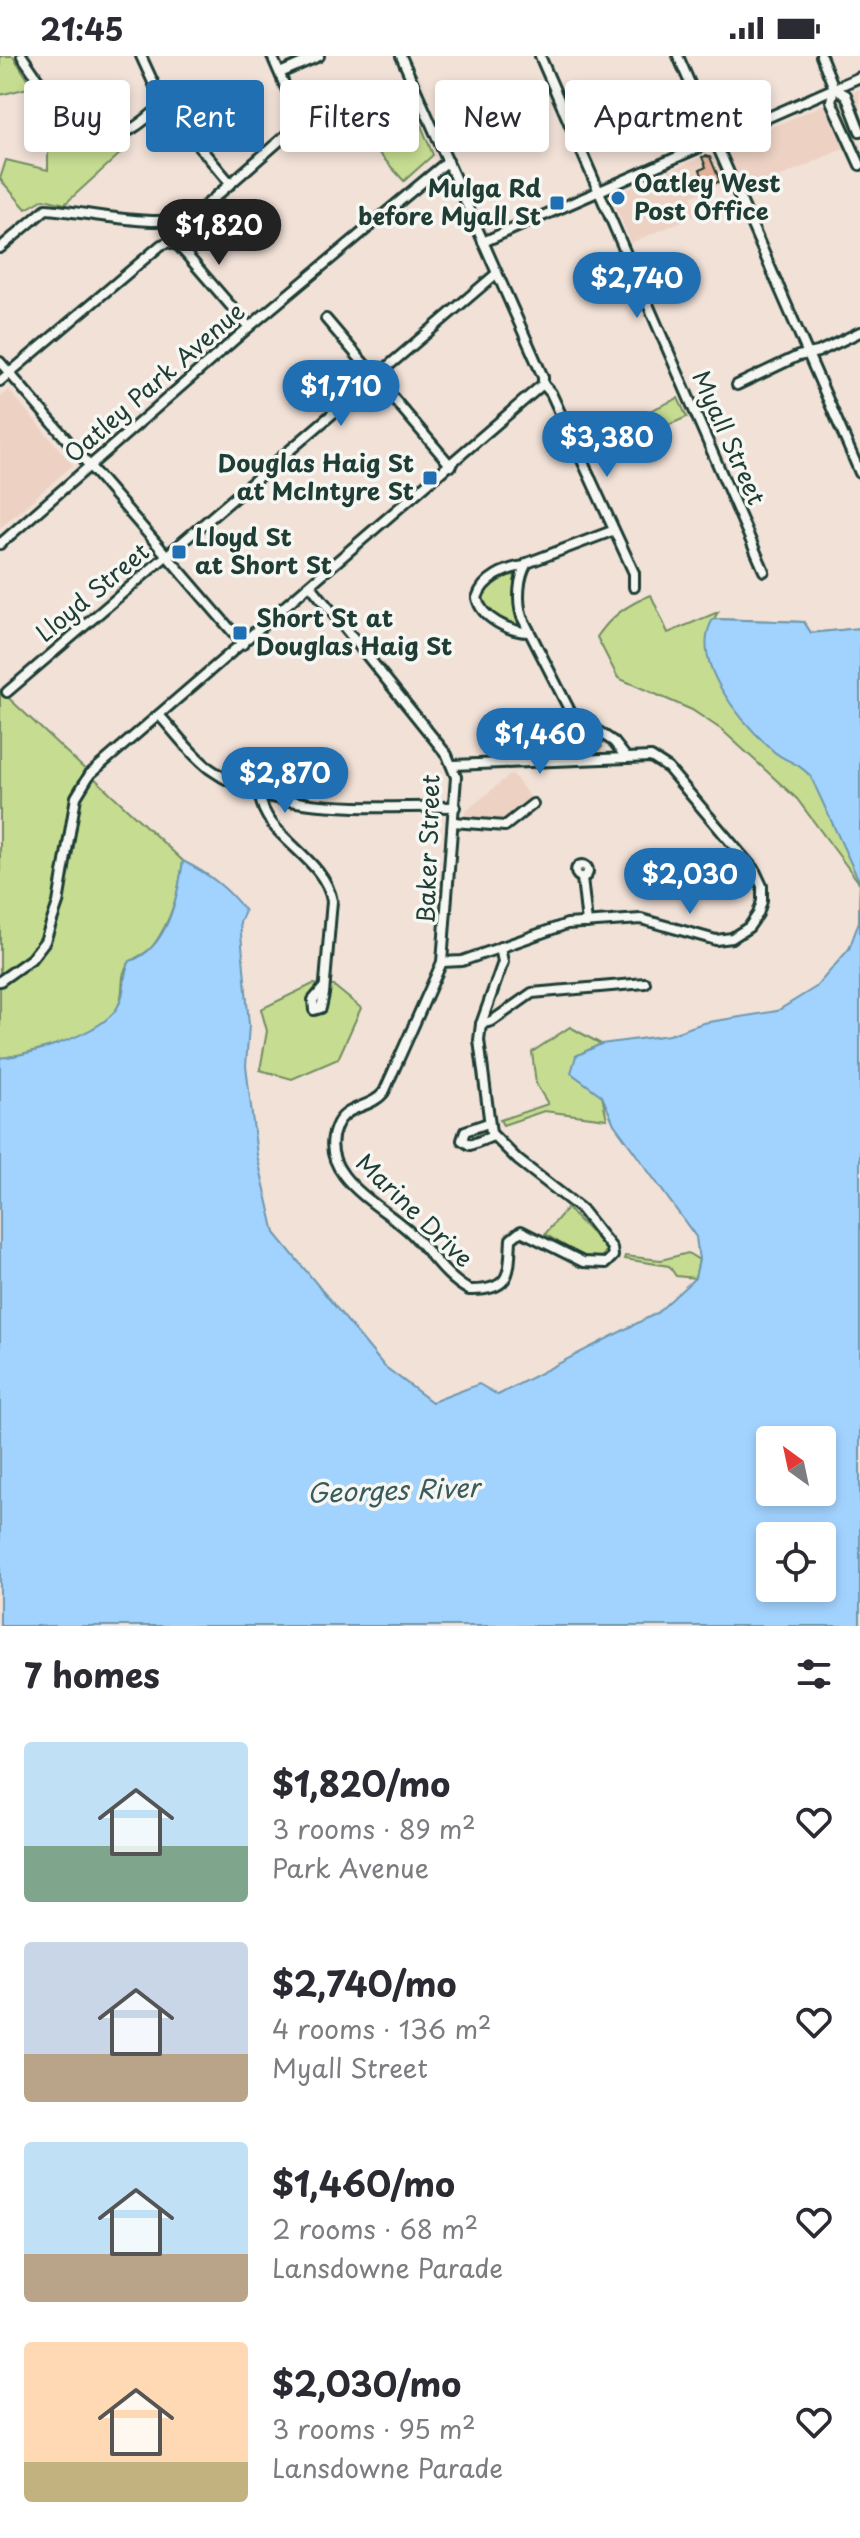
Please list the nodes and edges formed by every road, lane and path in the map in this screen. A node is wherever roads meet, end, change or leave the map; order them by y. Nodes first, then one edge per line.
1 (22, 56) edge
2 (141, 56) edge
3 (272, 56) edge
4 (319, 56) edge
5 (401, 56) edge
6 (540, 56) edge
7 (678, 56) edge
8 (821, 56) edge
9 (280, 73) junction
10 (860, 77) edge
11 (152, 80) edge
12 (689, 80) edge
13 (834, 88) junction
14 (771, 116) edge
15 (146, 119) edge
16 (860, 131) edge
17 (855, 143) edge
18 (204, 152) edge
19 (689, 152) edge
20 (721, 152) edge
21 (448, 161) junction
22 (860, 165) edge
23 (231, 184) junction
24 (599, 192) junction
25 (483, 242) junction
26 (0, 248) edge
27 (496, 274) junction
28 (326, 319) dead end
29 (249, 327) junction
30 (860, 332) edge
31 (808, 354) junction
32 (0, 362) edge
33 (10, 373) junction
34 (376, 377) junction
35 (0, 381) edge
36 (543, 384) junction
37 (737, 385) dead end
38 (451, 466) junction
39 (90, 467) junction
40 (860, 473) edge
41 (612, 531) junction
42 (0, 544) edge
43 (167, 557) junction
44 (525, 566) junction
45 (764, 571) dead end
46 (311, 586) junction
47 (634, 587) dead end
48 (529, 632) junction
49 (243, 644) junction
50 (7, 692) dead end
51 (159, 715) junction
52 (625, 756) junction
53 (454, 765) junction
54 (260, 796) junction
55 (533, 804) dead end
56 (455, 807) junction
57 (453, 822) junction
58 (582, 878) dead end
59 (587, 923) junction
60 (500, 947) junction
61 (442, 962) junction
62 (0, 981) edge
63 (645, 983) dead end
64 (324, 987) dead end
65 (481, 1024) junction
66 (378, 1099) joint
67 (488, 1123) junction
68 (493, 1136) junction

1 - 15 street
2 - 11 street
3 - 9 street
4 - 9 street
5 - 21 street
6 - 24 street, Myall Street
7 - 12 street
8 - 13 street
9 - 23 street
10 - 13 street
13 - 14 street
13 - 16 street
13 - 17 street
17 - 22 street
18 - 23 street
19 - 24 street
20 - 31 street
21 - 25 street
21 - 29 street, Oatley Park Avenue
23 - 26 street
24 - 25 street
24 - 45 street, Myall Street
25 - 27 street
27 - 34 street, Lloyd Street
27 - 36 street
28 - 34 street
29 - 33 street
29 - 39 street, Oatley Park Avenue
30 - 31 street
31 - 37 street
31 - 40 street
32 - 33 street
33 - 35 street
33 - 39 street
34 - 38 street
34 - 43 street, Lloyd Street
36 - 38 street
36 - 41 street
38 - 46 street
39 - 42 street, Oatley Park Avenue
39 - 43 street
41 - 44 street
41 - 47 street
43 - 49 street
43 - 50 street, Lloyd Street
44 - 48 street
44 - 48 street
46 - 49 street
46 - 53 street, Baker Street
48 - 52 street
49 - 51 street
51 - 54 street
51 - 62 street
52 - 53 street
52 - 59 street
53 - 56 street, Baker Street
54 - 56 street
54 - 64 street
55 - 57 street
56 - 57 street, Baker Street
57 - 61 street, Baker Street
58 - 59 street
59 - 60 street
60 - 61 street
60 - 65 street, Marine Drive
61 - 66 street, Baker Street
63 - 65 street
65 - 67 street, Marine Drive
66 - 68 street, Marine Drive
67 - 68 street, Marine Drive
67 - 68 street

